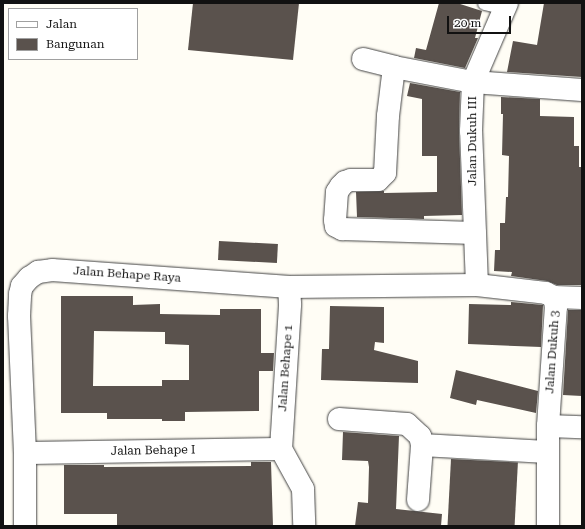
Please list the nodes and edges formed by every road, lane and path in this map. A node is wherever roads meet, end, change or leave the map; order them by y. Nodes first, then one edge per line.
1 (484, 3) edge
2 (506, 6) edge
3 (363, 59) dead end
4 (394, 67) junction
5 (473, 82) junction
6 (582, 90) edge
7 (475, 234) junction
8 (477, 285) junction
9 (289, 287) junction
10 (554, 297) junction
11 (582, 298) edge
12 (339, 419) dead end
13 (548, 426) junction
14 (582, 427) edge
15 (422, 446) junction
16 (281, 449) junction
17 (547, 452) junction
18 (25, 453) junction
19 (418, 500) dead end
20 (25, 526) edge
21 (304, 526) edge
22 (548, 526) edge

1 - 2 lane
2 - 5 street, Jalan Dukuh III
3 - 4 street
4 - 5 street
4 - 7 street
5 - 6 street
5 - 7 street, Jalan Dukuh III
7 - 8 street, Jalan Dukuh III
8 - 9 street, Jalan Behape Raya
8 - 10 street, Jalan Dukuh 3
9 - 16 street, Jalan Behape 1
9 - 18 street, Jalan Behape Raya
10 - 11 street
10 - 13 street, Jalan Dukuh 3
12 - 15 street
13 - 14 street
13 - 17 street
15 - 17 street
15 - 19 street
16 - 18 street, Jalan Behape I
16 - 21 street
17 - 22 street
18 - 20 street, Jalan Behape Raya

